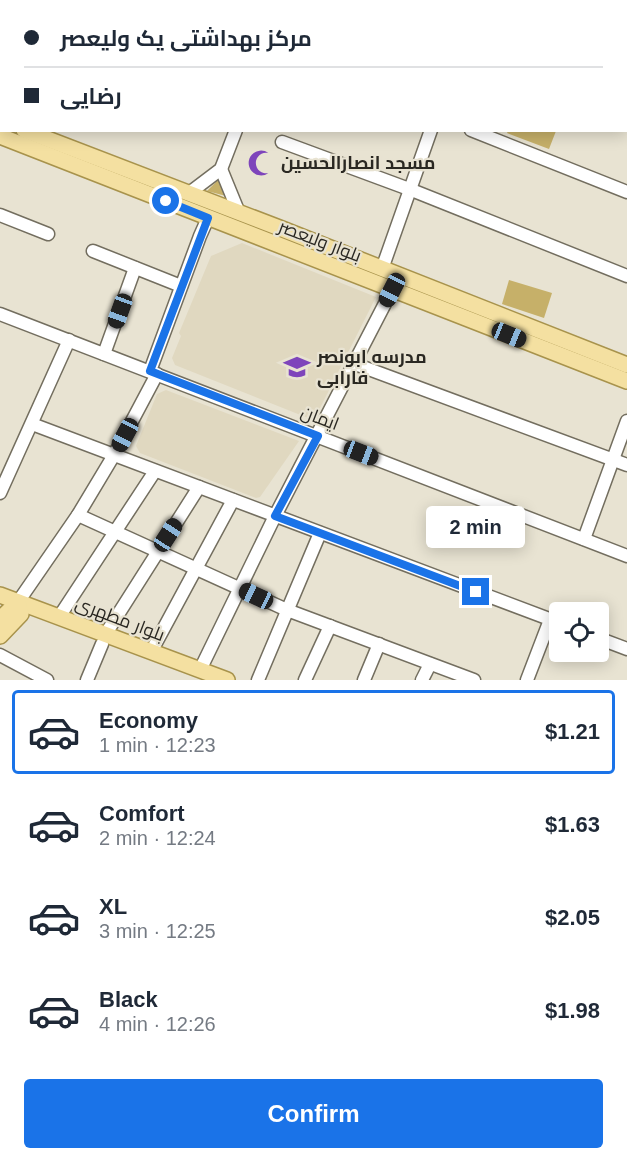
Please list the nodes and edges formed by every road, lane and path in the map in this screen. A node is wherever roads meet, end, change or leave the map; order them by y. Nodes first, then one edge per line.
1 (32, 132) edge
2 (235, 132) edge
3 (430, 132) edge
4 (476, 132) edge
5 (0, 136) edge
6 (282, 142) dead end
7 (221, 169) junction
8 (410, 189) junction
9 (627, 192) edge
10 (188, 194) junction
11 (239, 213) junction
12 (0, 216) edge
13 (208, 218) junction
14 (48, 234) dead end
15 (93, 251) dead end
16 (135, 267) junction
17 (382, 269) junction
18 (627, 276) edge
19 (181, 286) junction
20 (392, 290) junction
21 (0, 314) edge
22 (69, 340) junction
23 (104, 354) junction
24 (355, 364) junction
25 (627, 365) edge
26 (153, 373) junction
27 (627, 381) edge
28 (627, 421) edge
29 (32, 424) junction
30 (318, 436) junction
31 (114, 455) junction
32 (613, 460) junction
33 (627, 465) edge
34 (154, 471) junction
35 (199, 487) junction
36 (0, 493) edge
37 (233, 500) junction
38 (78, 515) junction
39 (275, 516) junction
40 (114, 531) junction
41 (320, 533) junction
42 (584, 539) junction
43 (158, 551) junction
44 (627, 556) edge
45 (196, 568) junction
46 (240, 588) junction
47 (0, 595) edge
48 (10, 610) edge
49 (287, 610) junction
50 (59, 617) junction
51 (549, 620) edge
52 (330, 626) junction
53 (549, 634) edge
54 (0, 636) edge
55 (104, 640) junction
56 (609, 642) edge
57 (379, 644) junction
58 (627, 649) edge
59 (151, 652) junction
60 (0, 655) edge
61 (430, 664) junction
62 (198, 675) edge
63 (455, 677) edge
64 (47, 680) edge
65 (87, 680) edge
66 (227, 680) edge
67 (258, 680) edge
68 (305, 680) edge
69 (364, 680) edge
70 (422, 680) edge
71 (474, 680) edge
72 (527, 680) edge

1 - 10 main road, بلوار ولیعصر
2 - 7 street
3 - 8 street
4 - 9 street
5 - 13 main road, بلوار ولیعصر
6 - 8 street
7 - 10 street
7 - 11 street
8 - 17 street
8 - 18 street
10 - 11 main road, بلوار ولیعصر
11 - 17 main road, بلوار ولیعصر
12 - 14 street
13 - 19 street
13 - 20 main road, بلوار ولیعصر
15 - 16 street
16 - 19 street
16 - 23 street
17 - 20 main road
17 - 25 main road, بلوار ولیعصر
19 - 26 street
20 - 24 street
20 - 27 main road, بلوار ولیعصر
21 - 22 street, ایمان
22 - 23 street, ایمان
22 - 29 street
23 - 26 street, ایمان
24 - 30 street
24 - 32 street
26 - 30 street, ایمان
26 - 31 street
28 - 32 street
29 - 31 street
29 - 36 street
30 - 39 street
30 - 42 street, ایمان
31 - 34 street
31 - 38 street
32 - 33 street
32 - 42 street
34 - 35 street
34 - 40 street
35 - 37 street
35 - 43 street
37 - 39 street
37 - 45 street
38 - 40 street
38 - 48 street
39 - 41 street
39 - 46 street
40 - 43 street
40 - 50 street
41 - 49 street
41 - 51 street
42 - 44 street, ایمان
43 - 45 street
43 - 55 street
45 - 46 street
45 - 59 street
46 - 49 street
46 - 62 street
47 - 48 main road, بلوار مطهری
48 - 50 main road, بلوار مطهری
48 - 54 main road
48 - 55 main road, بلوار مطهری
49 - 52 street
49 - 67 street
50 - 55 main road, بلوار مطهری
52 - 57 street
52 - 68 street
53 - 72 street
55 - 59 main road, بلوار مطهری
55 - 62 main road, بلوار مطهری
55 - 65 street
56 - 58 street
57 - 61 street
57 - 69 street
59 - 62 main road, بلوار مطهری
60 - 64 street
61 - 63 street
61 - 70 street
62 - 66 main road, بلوار مطهری
63 - 71 street

